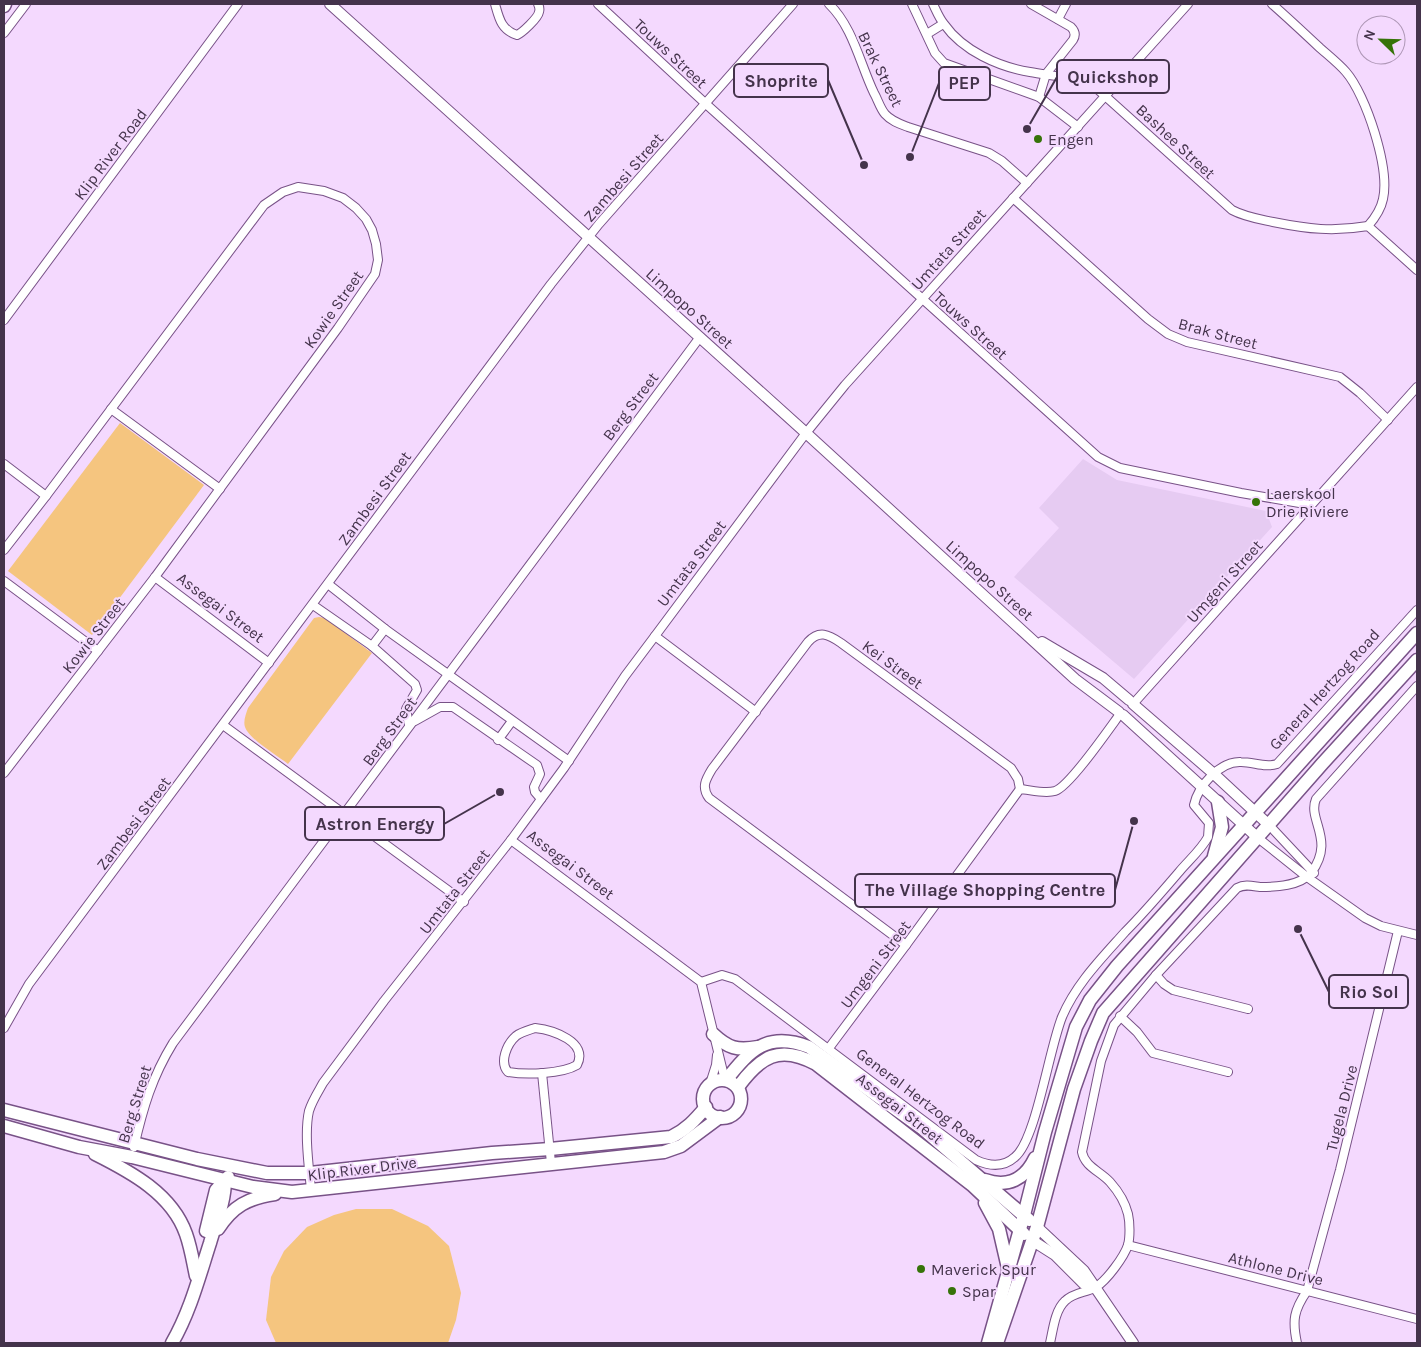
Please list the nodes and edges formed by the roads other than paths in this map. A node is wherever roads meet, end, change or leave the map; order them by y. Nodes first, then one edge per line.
1 (238, 4) edge
2 (330, 4) edge
3 (495, 4) edge
4 (598, 4) edge
5 (793, 4) edge
6 (829, 4) edge
7 (912, 4) edge
8 (933, 4) edge
9 (1032, 4) edge
10 (1066, 4) edge
11 (1188, 4) edge
12 (1272, 4) edge
13 (23, 5) edge
14 (538, 6) edge
15 (1058, 19) junction
16 (943, 24) junction
17 (4, 33) edge
18 (927, 34) junction
19 (1046, 74) junction
20 (1106, 96) junction
21 (1039, 97) junction
22 (706, 104) junction
23 (1078, 127) junction
24 (1027, 182) junction
25 (1013, 198) junction
26 (1368, 226) junction
27 (588, 237) junction
28 (1417, 270) edge
29 (922, 299) junction
30 (4, 320) edge
31 (700, 337) junction
32 (1417, 387) edge
33 (111, 408) junction
34 (1388, 420) junction
35 (806, 433) junction
36 (4, 464) edge
37 (220, 489) junction
38 (46, 496) junction
39 (1311, 505) junction
40 (4, 550) edge
41 (154, 578) junction
42 (4, 581) edge
43 (328, 584) junction
44 (313, 605) junction
45 (1417, 610) edge
46 (385, 629) junction
47 (1417, 633) edge
48 (655, 636) junction
49 (1030, 636) junction
50 (372, 646) junction
51 (98, 651) junction
52 (1417, 660) edge
53 (269, 663) junction
54 (447, 674) junction
55 (1417, 686) edge
56 (1131, 702) junction
57 (756, 712) junction
58 (1121, 714) junction
59 (512, 721) junction
60 (410, 724) junction
61 (224, 725) junction
62 (498, 740) junction
63 (568, 760) junction
64 (4, 773) edge
65 (1214, 774) junction
66 (1202, 788) junction
67 (1020, 789) junction
68 (541, 799) junction
69 (1218, 802) junction
70 (1256, 812) junction
71 (345, 813) junction
72 (1269, 825) junction
73 (1244, 826) junction
74 (1258, 838) junction
75 (511, 840) junction
76 (1213, 860) junction
77 (1310, 874) junction
78 (464, 902) junction
79 (1398, 931) junction
80 (1417, 935) edge
81 (906, 945) junction
82 (1156, 974) junction
83 (701, 982) junction
84 (1248, 1009) dead end
85 (1120, 1016) junction
86 (4, 1028) edge
87 (713, 1034) junction
88 (760, 1046) junction
89 (717, 1048) junction
90 (829, 1048) junction
91 (1228, 1072) dead end
92 (542, 1073) junction
93 (725, 1080) junction
94 (710, 1084) junction
95 (738, 1087) junction
96 (706, 1107) junction
97 (4, 1110) edge
98 (720, 1118) junction
99 (4, 1126) edge
100 (1042, 1142) junction
101 (135, 1144) junction
102 (78, 1147) junction
103 (550, 1149) junction
104 (132, 1157) junction
105 (197, 1159) junction
106 (551, 1163) junction
107 (248, 1170) junction
108 (310, 1173) junction
109 (200, 1174) junction
110 (226, 1180) junction
111 (980, 1185) junction
112 (310, 1190) junction
113 (292, 1192) junction
114 (213, 1200) junction
115 (1024, 1215) junction
116 (1037, 1227) junction
117 (1020, 1230) junction
118 (210, 1240) junction
119 (1033, 1240) junction
120 (1128, 1245) junction
121 (1009, 1271) junction
122 (196, 1276) junction
123 (1095, 1288) junction
124 (1307, 1291) junction
125 (192, 1302) junction
126 (1417, 1319) edge
127 (172, 1343) edge
128 (988, 1343) edge
129 (997, 1343) edge
130 (1050, 1343) edge
131 (1133, 1343) edge
132 (1297, 1343) edge

1 - 30 street, Klip River Road
2 - 27 street, Limpopo Street
3 - 14 street
4 - 22 street, Touws Street
5 - 22 street, Zambesi Street
6 - 24 street, Brak Street
7 - 18 street
8 - 16 street, Bashee Street
9 - 15 street
10 - 15 street
11 - 20 street, Umtata Street
12 - 26 street
13 - 17 street
15 - 19 street
16 - 18 street
16 - 19 street, Bashee Street
18 - 21 street
19 - 20 street, Bashee Street
19 - 21 street
20 - 23 street, Umtata Street
20 - 26 street, Bashee Street
21 - 23 street
22 - 27 street, Zambesi Street
22 - 29 street, Touws Street
23 - 24 street, Umtata Street
24 - 25 street, Umtata Street
25 - 29 street, Umtata Street
25 - 34 street, Brak Street
26 - 28 street
27 - 31 street, Limpopo Street
27 - 43 street, Zambesi Street
29 - 35 street, Umtata Street
29 - 39 street, Touws Street
31 - 35 street, Limpopo Street
31 - 54 street, Berg Street
32 - 34 street, Umgeni Street
33 - 37 street
33 - 37 street, Kowie Street
33 - 38 street, Kowie Street
34 - 39 street, Umgeni Street
35 - 48 street, Umtata Street
35 - 49 street, Limpopo Street
36 - 38 street
37 - 41 street, Kowie Street
38 - 40 street, Kowie Street
39 - 56 street, Umgeni Street
41 - 51 street, Kowie Street
41 - 53 street, Assegai Street
42 - 51 street
43 - 44 street, Zambesi Street
43 - 46 street
44 - 50 street
44 - 53 street, Zambesi Street
45 - 65 street, General Hertzog Road
46 - 50 street
46 - 54 street
47 - 70 main road, General Hertzog Road
48 - 57 street
48 - 63 street, Umtata Street
49 - 56 street, Limpopo Street
49 - 58 street, Limpopo Street
50 - 60 street
51 - 64 street, Kowie Street
52 - 72 main road
53 - 61 street, Zambesi Street
54 - 59 street
54 - 60 street, Berg Street
55 - 77 street
56 - 58 street
56 - 65 street, Limpopo Street
57 - 67 street, Kei Street
57 - 81 street, Kei Street
58 - 66 street, Limpopo Street
58 - 67 street
59 - 62 street
59 - 63 street
60 - 62 street
60 - 71 street, Berg Street
61 - 71 street
61 - 86 street, Zambesi Street
62 - 68 street
63 - 68 street, Umtata Street
65 - 66 street, General Hertzog Road
65 - 70 street, Limpopo Street
66 - 69 street, Limpopo Street
66 - 90 street, General Hertzog Road
67 - 81 street, Umgeni Street
68 - 75 street, Umtata Street
69 - 73 street, Limpopo Street
69 - 76 main road
70 - 72 street, Limpopo Street
70 - 73 main road, General Hertzog Road
71 - 78 street
71 - 101 street, Berg Street
72 - 74 main road
72 - 77 street
73 - 74 street, Limpopo Street
73 - 76 main road, General Hertzog Road
74 - 77 street
74 - 116 main road
75 - 78 street, Umtata Street
75 - 83 street, Assegai Street
76 - 100 main road, General Hertzog Road
77 - 79 street
77 - 82 street
78 - 108 street, Umtata Street
79 - 80 street
79 - 124 street, Tugela Drive
81 - 90 street, Umgeni Street
82 - 84 street
82 - 85 street
83 - 87 street
83 - 90 street, General Hertzog Road
85 - 91 street
85 - 120 street
87 - 88 main road
87 - 89 street
88 - 93 main road, Assegai Street
88 - 111 main road, Assegai Street
89 - 93 street
89 - 94 street
92 - 92 street
92 - 103 street
93 - 94 main road
93 - 95 main road
94 - 96 main road
95 - 98 main road, Klip River Drive
95 - 111 main road, Assegai Street
96 - 98 main road
96 - 103 main road, Klip River Drive
97 - 101 main road, Klip River Drive
98 - 106 main road, Klip River Drive
99 - 102 main road, Klip River Drive
100 - 111 main road
100 - 115 main road, General Hertzog Road
101 - 104 street, Berg Street
101 - 105 main road, Klip River Drive
102 - 104 main road, Klip River Drive
102 - 122 main road
103 - 106 street
103 - 108 main road, Klip River Drive
104 - 109 main road, Klip River Drive
105 - 107 main road, Klip River Drive
105 - 110 main road
106 - 112 main road, Klip River Drive
107 - 108 main road, Klip River Drive
107 - 110 main road
108 - 112 street, Umtata Street
109 - 110 main road, Klip River Drive
109 - 114 main road
110 - 113 main road, Klip River Drive
110 - 114 main road
110 - 118 main road
111 - 115 main road, Assegai Street
111 - 117 main road, Assegai Street
111 - 121 main road
112 - 113 main road, Klip River Drive
113 - 118 main road
114 - 122 main road
115 - 116 main road, Assegai Street
115 - 117 main road, General Hertzog Road
116 - 119 main road
116 - 123 street
117 - 119 main road, Assegai Street
117 - 121 main road, General Hertzog Road
118 - 125 main road
119 - 123 street
119 - 129 main road
120 - 123 street
120 - 124 street, Athlone Drive
121 - 128 main road, General Hertzog Road
122 - 125 main road
123 - 130 street
123 - 131 street
124 - 126 street, Athlone Drive
124 - 132 street, Tugela Drive
125 - 127 main road

